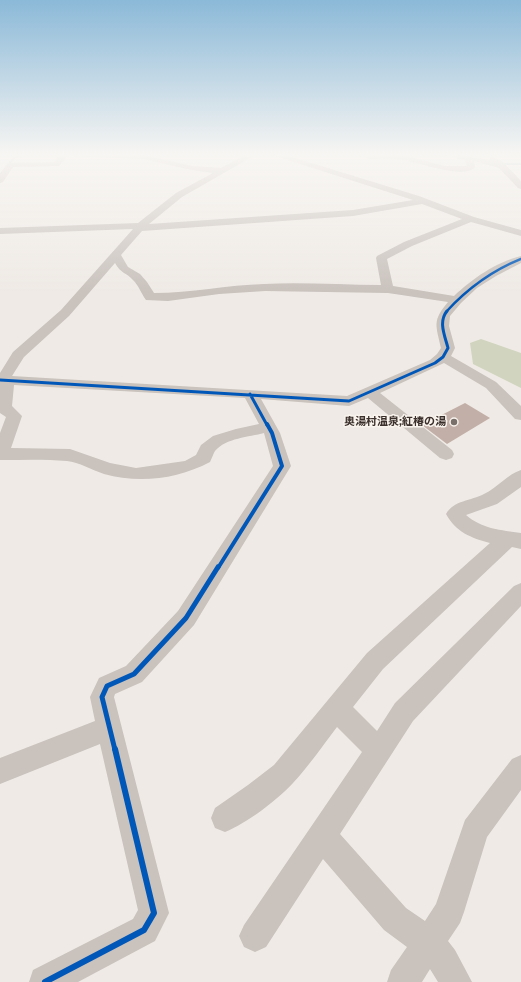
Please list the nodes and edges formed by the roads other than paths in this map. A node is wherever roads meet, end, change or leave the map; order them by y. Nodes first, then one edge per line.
1 (174, 200) edge
2 (419, 200) edge
3 (422, 201) junction
4 (470, 219) junction
5 (141, 227) junction
6 (0, 231) edge
7 (521, 233) edge
8 (116, 255) junction
9 (521, 259) edge
10 (388, 289) junction
11 (457, 300) junction
12 (443, 357) junction
13 (3, 380) edge
14 (369, 392) junction
15 (250, 394) junction
16 (521, 415) edge
17 (269, 427) junction
18 (1, 454) edge
19 (446, 454) dead end
20 (521, 476) edge
21 (515, 540) edge
22 (521, 592) edge
23 (337, 709) junction
24 (109, 728) junction
25 (378, 750) junction
26 (521, 768) edge
27 (0, 771) edge
28 (225, 818) dead end
29 (322, 835) junction
30 (255, 936) dead end
31 (429, 943) junction
32 (45, 982) edge
33 (403, 982) edge
34 (456, 982) edge

1 - 5 street
2 - 3 street
3 - 4 street
3 - 5 street
4 - 7 street
4 - 10 street
5 - 6 street
5 - 8 street
8 - 10 street
8 - 13 street
9 - 11 street
10 - 11 street
11 - 12 street
12 - 14 street
12 - 16 street
13 - 15 street
13 - 18 street
14 - 15 street
14 - 19 street
15 - 17 street
17 - 18 street
17 - 24 street
20 - 21 street
21 - 23 street
22 - 25 street
23 - 25 street
23 - 28 street
24 - 27 street
24 - 32 street
25 - 29 street
26 - 31 street
29 - 30 street
29 - 31 street
31 - 33 street
31 - 34 street

